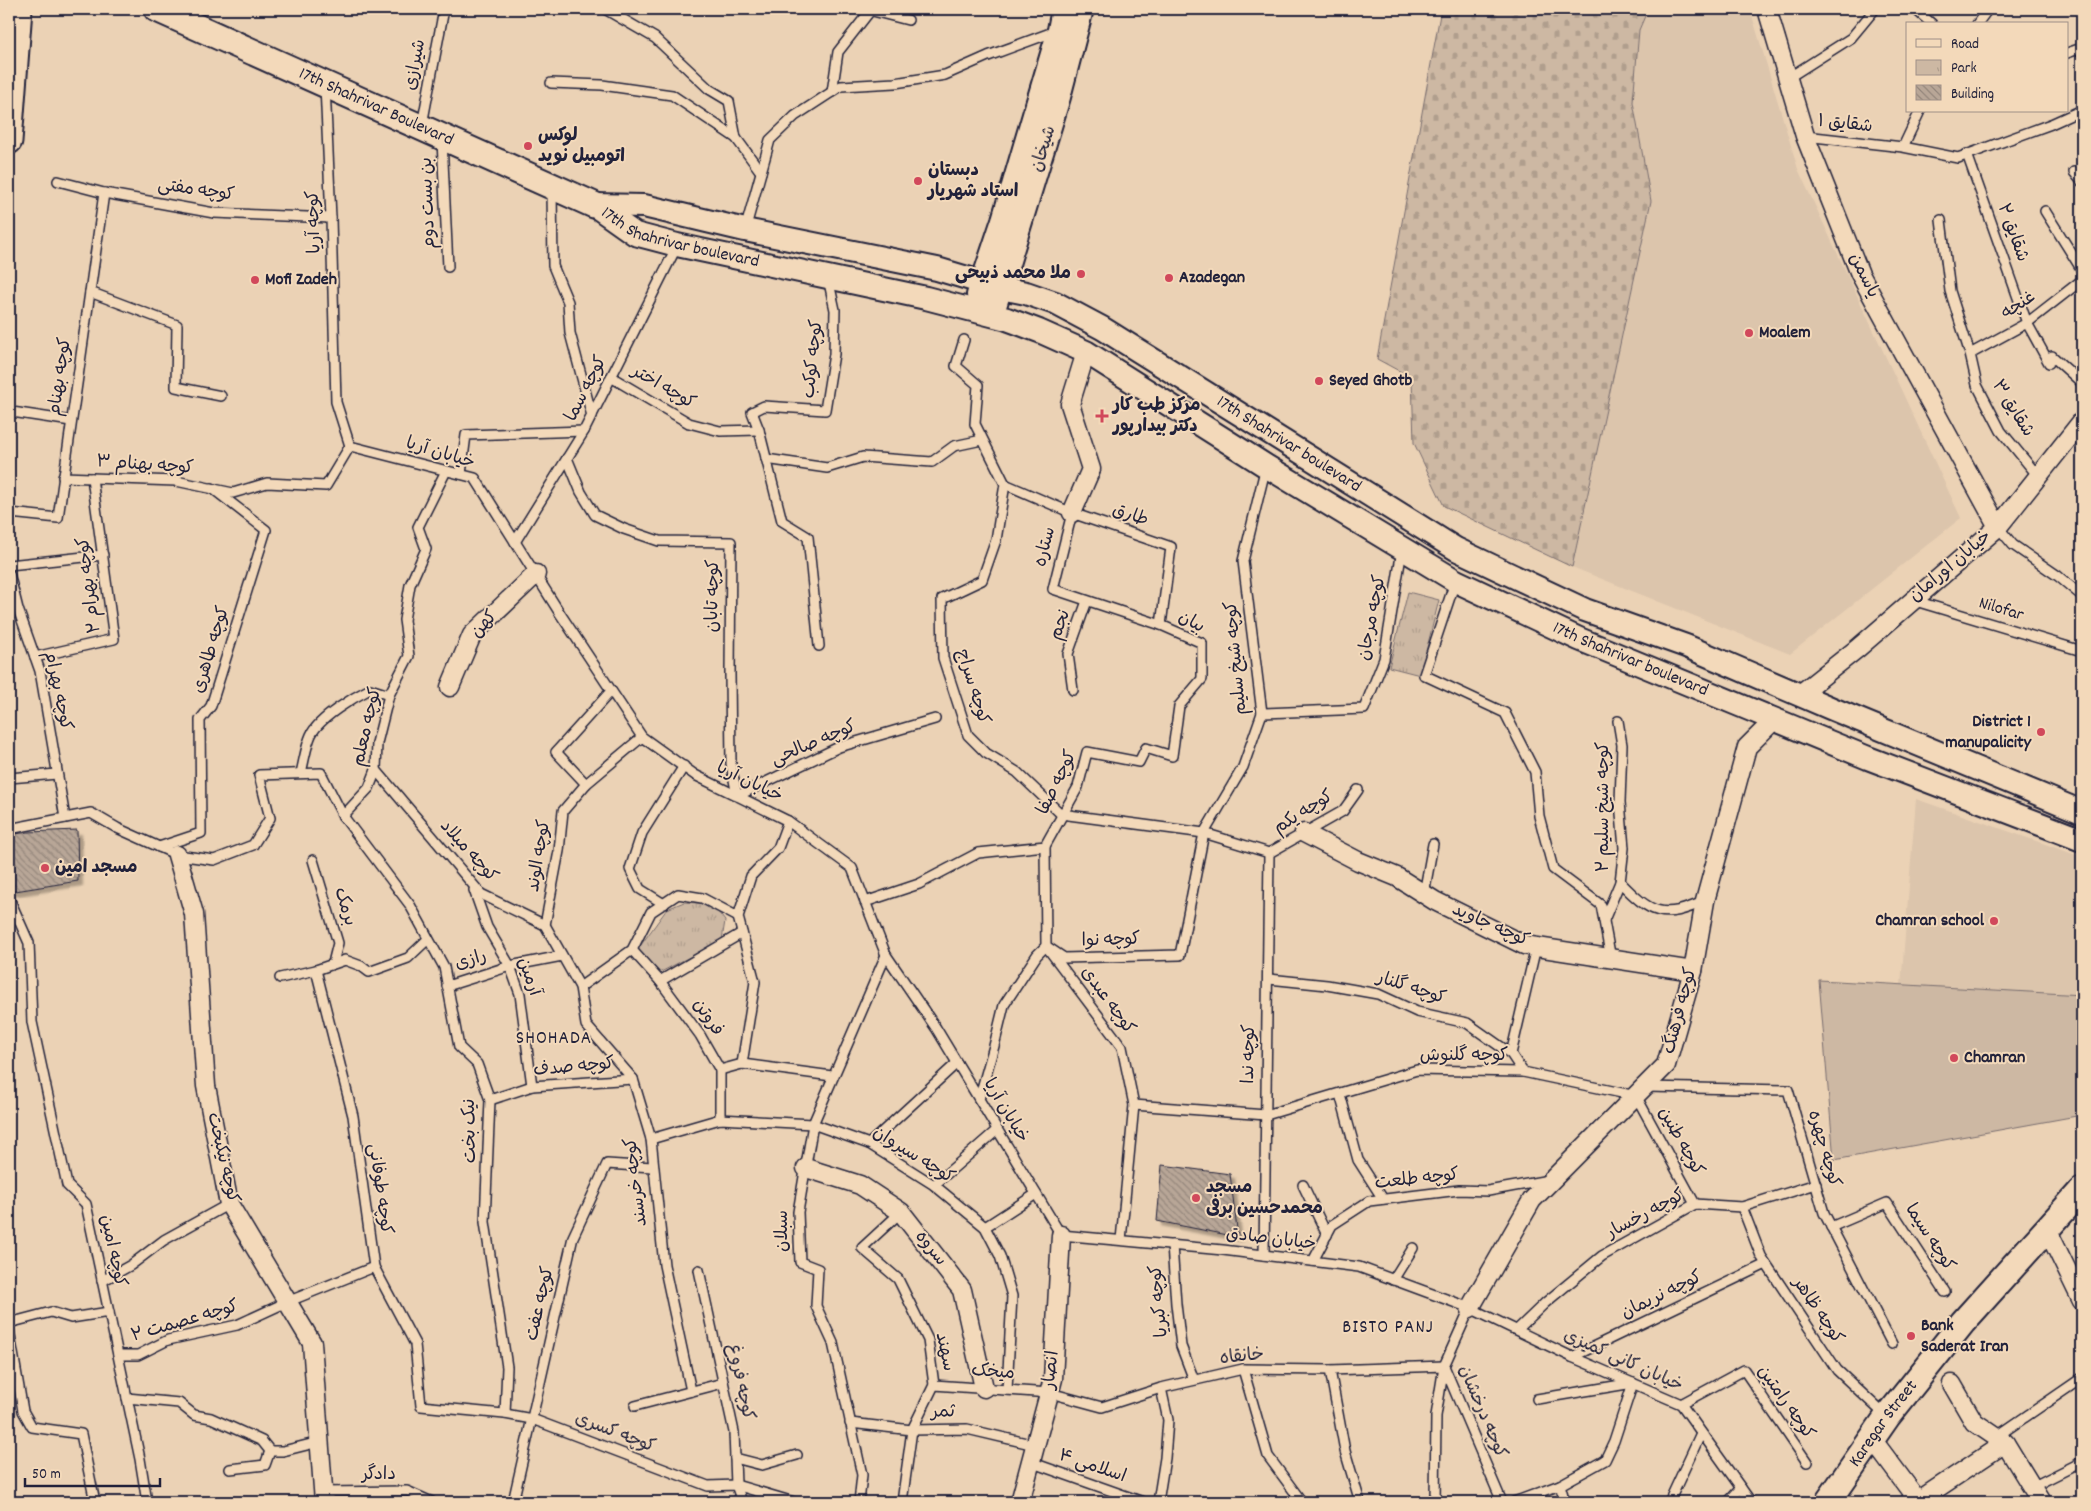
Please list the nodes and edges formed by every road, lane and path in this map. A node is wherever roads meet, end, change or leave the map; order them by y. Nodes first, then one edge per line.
1 (19, 9) edge
2 (157, 9) edge
3 (444, 9) edge
4 (605, 9) edge
5 (1082, 9) edge
6 (1767, 9) edge
7 (1875, 9) edge
8 (1915, 9) edge
9 (1987, 9) edge
10 (867, 10) edge
11 (1061, 19) edge
12 (908, 20) dead end
13 (1930, 22) edge
14 (1978, 22) edge
15 (2082, 48) edge
16 (2068, 53) edge
17 (1788, 78) junction
18 (551, 83) dead end
19 (325, 84) junction
20 (832, 92) junction
21 (2082, 110) edge
22 (1920, 112) edge
23 (432, 132) junction
24 (1805, 136) junction
25 (736, 138) junction
26 (9, 141) edge
27 (1903, 147) junction
28 (1967, 154) junction
29 (761, 172) junction
30 (2074, 172) dead end
31 (58, 181) dead end
32 (2082, 182) edge
33 (552, 186) junction
34 (104, 193) junction
35 (594, 205) junction
36 (2045, 211) dead end
37 (331, 218) junction
38 (1941, 220) dead end
39 (745, 230) junction
40 (677, 245) junction
41 (448, 267) dead end
42 (2082, 270) edge
43 (828, 277) junction
44 (2082, 280) edge
45 (992, 285) junction
46 (90, 292) junction
47 (982, 312) junction
48 (2027, 323) junction
49 (964, 340) dead end
50 (1086, 352) junction
51 (1970, 354) junction
52 (612, 377) junction
53 (2082, 383) edge
54 (221, 396) dead end
55 (12, 412) dead end
56 (592, 416) junction
57 (71, 421) junction
58 (2082, 421) edge
59 (758, 430) junction
60 (584, 431) junction
61 (982, 440) junction
62 (350, 446) junction
63 (567, 458) junction
64 (766, 459) junction
65 (1266, 466) junction
66 (446, 470) junction
67 (461, 474) junction
68 (2038, 476) junction
69 (63, 477) junction
70 (92, 478) junction
71 (1005, 484) junction
72 (212, 488) junction
73 (1072, 513) junction
74 (10, 514) edge
75 (1998, 527) junction
76 (515, 542) junction
77 (1402, 549) junction
78 (103, 555) junction
79 (9, 564) edge
80 (9, 573) edge
81 (536, 574) junction
82 (1456, 581) junction
83 (1053, 590) joint
84 (2082, 596) edge
85 (1912, 600) junction
86 (1087, 601) junction
87 (1161, 626) junction
88 (819, 646) dead end
89 (2082, 651) edge
90 (35, 657) junction
91 (450, 687) dead end
92 (1073, 690) dead end
93 (611, 691) junction
94 (1800, 694) junction
95 (389, 695) junction
96 (1262, 713) junction
97 (935, 719) dead end
98 (1775, 720) junction
99 (1618, 721) dead end
100 (642, 737) junction
101 (1172, 756) joint
102 (684, 766) junction
103 (376, 770) junction
104 (301, 773) junction
105 (56, 774) junction
106 (9, 778) edge
107 (586, 784) junction
108 (1358, 790) dead end
109 (737, 796) junction
110 (2082, 812) edge
111 (1061, 814) junction
112 (343, 816) junction
113 (65, 818) junction
114 (788, 821) junction
115 (9, 829) edge
116 (1204, 832) junction
117 (1304, 833) junction
118 (2082, 840) edge
119 (1433, 844) dead end
120 (1045, 846) junction
121 (159, 847) junction
122 (1269, 853) junction
123 (177, 855) junction
124 (313, 860) dead end
125 (1620, 882) junction
126 (472, 884) junction
127 (1424, 894) junction
128 (9, 898) edge
129 (1705, 901) junction
130 (865, 902) junction
131 (664, 904) junction
132 (738, 917) junction
133 (1604, 920) junction
134 (545, 925) junction
135 (742, 933) junction
136 (428, 939) junction
137 (1046, 946) junction
138 (1536, 947) junction
139 (632, 950) junction
140 (886, 955) junction
141 (1180, 955) joint
142 (562, 956) junction
143 (1611, 959) junction
144 (335, 963) junction
145 (510, 966) junction
146 (316, 970) junction
147 (1693, 971) junction
148 (280, 978) dead end
149 (1268, 979) junction
150 (660, 981) junction
151 (448, 986) junction
152 (580, 987) junction
153 (1512, 1054) junction
154 (957, 1063) junction
155 (742, 1064) junction
156 (720, 1070) junction
157 (1523, 1072) junction
158 (832, 1076) junction
159 (632, 1079) junction
160 (532, 1086) junction
161 (1640, 1091) junction
162 (1340, 1094) junction
163 (979, 1099) junction
164 (490, 1100) junction
165 (1134, 1105) junction
166 (1266, 1115) junction
167 (720, 1119) junction
168 (813, 1124) junction
169 (997, 1130) junction
170 (651, 1139) junction
171 (869, 1144) junction
172 (652, 1167) junction
173 (806, 1168) junction
174 (1553, 1179) junction
175 (1816, 1184) junction
176 (934, 1185) junction
177 (1302, 1185) dead end
178 (2082, 1190) edge
179 (1036, 1194) junction
180 (1383, 1199) junction
181 (229, 1204) junction
182 (1695, 1204) junction
183 (1742, 1207) junction
184 (901, 1212) junction
185 (1831, 1226) junction
186 (985, 1227) junction
187 (2047, 1228) junction
188 (1061, 1235) junction
189 (1327, 1235) junction
190 (1121, 1240) junction
191 (1172, 1245) junction
192 (1412, 1248) dead end
193 (1264, 1255) junction
194 (1313, 1261) junction
195 (1766, 1264) junction
196 (374, 1267) junction
197 (699, 1270) dead end
198 (1393, 1280) junction
199 (102, 1281) junction
200 (1945, 1292) dead end
201 (2082, 1301) edge
202 (287, 1302) junction
203 (1470, 1308) junction
204 (109, 1312) junction
205 (9, 1323) edge
206 (9, 1329) edge
207 (1517, 1330) junction
208 (1892, 1344) dead end
209 (118, 1355) junction
210 (1572, 1357) junction
211 (1444, 1366) junction
212 (1243, 1369) junction
213 (1330, 1370) junction
214 (2082, 1378) edge
215 (1194, 1380) junction
216 (723, 1383) junction
217 (1633, 1383) junction
218 (1952, 1384) dead end
219 (934, 1385) junction
220 (984, 1388) junction
221 (1161, 1388) junction
222 (1007, 1390) junction
223 (691, 1391) junction
224 (1050, 1393) junction
225 (127, 1398) junction
226 (1537, 1400) dead end
227 (1681, 1404) junction
228 (421, 1406) joint
229 (634, 1406) dead end
230 (506, 1414) junction
231 (1887, 1417) junction
232 (532, 1419) junction
233 (850, 1423) junction
234 (912, 1430) junction
235 (1702, 1433) junction
236 (1872, 1439) junction
237 (2000, 1440) junction
238 (320, 1442) junction
239 (270, 1452) junction
240 (1032, 1454) junction
241 (797, 1455) dead end
242 (735, 1458) junction
243 (1806, 1462) dead end
244 (2082, 1462) edge
245 (230, 1468) dead end
246 (736, 1485) junction
247 (1560, 1485) junction
248 (2032, 1487) junction
249 (1740, 1488) junction
250 (324, 1497) edge
251 (1017, 1501) edge
252 (95, 1502) edge
253 (147, 1502) edge
254 (432, 1502) edge
255 (513, 1502) edge
256 (739, 1502) edge
257 (794, 1502) edge
258 (858, 1502) edge
259 (902, 1502) edge
260 (1143, 1502) edge
261 (1158, 1502) edge
262 (1302, 1502) edge
263 (1360, 1502) edge
264 (1434, 1502) edge
265 (1502, 1502) edge
266 (1514, 1502) edge
267 (1565, 1502) edge
268 (1669, 1502) edge
269 (1728, 1502) edge
270 (1751, 1502) edge
271 (1828, 1502) edge
272 (1918, 1502) edge
273 (2042, 1502) edge

1 - 26 main road
2 - 19 main road, 17th Shahrivar Boulevard
3 - 23 lane, شیرازی
4 - 25 lane
5 - 45 street, شیخان
6 - 17 street, یاسمن
7 - 17 lane
8 - 13 lane
9 - 14 lane
10 - 12 lane
10 - 20 lane
11 - 20 lane
11 - 45 street, شیخان
15 - 16 lane
17 - 24 street, یاسمن
18 - 25 lane
19 - 23 main road, 17th Shahrivar Boulevard
19 - 37 lane, کوچه آریا
20 - 29 lane
21 - 28 lane, شقایق ۱
22 - 27 lane
23 - 33 main road, 17th Shahrivar Boulevard
23 - 41 lane, بن بست دوم
24 - 27 lane, شقایق ۱
24 - 75 street, یاسمن
25 - 29 lane
27 - 28 lane, شقایق ۱
28 - 48 lane, شقایق ۲
29 - 39 lane
30 - 32 lane
31 - 34 lane, کوچه مفتی
33 - 35 main road, 17th Shahrivar Boulevard
33 - 56 lane
34 - 37 lane, کوچه مفتی
34 - 46 lane, کوچه بهنام
35 - 39 street, 17th Shahrivar boulevard
35 - 40 street, 17th Shahrivar boulevard
36 - 42 lane
37 - 62 lane, کوچه آریا
38 - 51 lane
39 - 45 street, 17th Shahrivar boulevard
40 - 43 street, 17th Shahrivar boulevard
40 - 52 lane, کوچه سما
43 - 47 street, 17th Shahrivar boulevard
43 - 59 lane, کوچه کوکب
44 - 48 lane, غنچه
45 - 47 street
45 - 94 street, 17th Shahrivar boulevard
46 - 54 lane
46 - 57 lane, کوچه بهنام
47 - 50 street, 17th Shahrivar boulevard
48 - 51 lane, غنچه
48 - 53 lane, شقایق ۲
49 - 61 lane
50 - 65 street, 17th Shahrivar boulevard
50 - 73 street
51 - 68 lane, شقایق ۳
52 - 56 lane, کوچه سما
52 - 59 lane, کوچه اختر
55 - 57 lane
56 - 60 lane, کوچه سما
57 - 69 lane, کوچه بهنام
58 - 68 street, خیابان اورامان
59 - 64 lane
60 - 63 lane, کوچه سما
60 - 67 lane
61 - 64 lane
61 - 71 lane
62 - 66 lane, خیابان آریا
62 - 72 lane, کوچه بهنام ۳
63 - 76 lane, کوچه سما
63 - 109 lane, کوچه تابان
64 - 88 lane
65 - 77 street, 17th Shahrivar boulevard
65 - 96 lane, کوچه شیخ سلیم
66 - 67 lane, خیابان آریا
66 - 95 lane, کوچه معلم
67 - 76 lane, خیابان آریا
68 - 75 street, خیابان اورامان
69 - 70 lane, کوچه بهنام ۳
69 - 74 lane, کوچه بهنام
70 - 72 lane, کوچه بهنام ۳
70 - 78 lane, کوچه بهرام ۲
71 - 73 lane, طارق
71 - 111 lane, کوچه سراج
72 - 121 lane, کوچه طاهری
73 - 83 lane, ستاره
73 - 87 lane, طارق
75 - 84 lane
75 - 85 street, خیابان اورامان
76 - 81 lane, خیابان آریا
77 - 82 street, 17th Shahrivar boulevard
77 - 96 lane, کوچه مرجان
78 - 79 lane
78 - 90 lane, کوچه بهرام ۲
80 - 90 lane, کوچه بهرام
81 - 91 street, کهن
81 - 93 lane, خیابان آریا
82 - 98 street, 17th Shahrivar boulevard
82 - 133 lane
83 - 86 lane, بیان
85 - 89 lane, Nilofar
85 - 94 street, خیابان اورامان
86 - 87 lane, بیان
86 - 92 lane, نجم
87 - 101 lane, بیان
90 - 105 lane, کوچه بهرام
93 - 100 lane, خیابان آریا
93 - 107 lane
94 - 98 street
94 - 110 street, 17th Shahrivar boulevard
95 - 103 lane, کوچه معلم
95 - 104 lane
96 - 116 lane, کوچه شیخ سلیم
97 - 109 lane, کوچه صالحی
98 - 118 street, 17th Shahrivar boulevard
98 - 129 street, کوچه فرهنگ
99 - 125 lane, کوچه شیخ سلیم ۲
100 - 102 lane, خیابان آریا
100 - 107 lane, کوچه الوند
101 - 111 lane, کوچه صفا
102 - 109 lane, خیابان آریا
102 - 131 lane
103 - 112 lane, کوچه معلم
103 - 126 lane, کوچه میلاد
104 - 112 lane, نیک بخت
104 - 123 lane
105 - 106 lane
105 - 113 lane, کوچه بهرام
107 - 134 lane, کوچه الوند
108 - 117 lane, کوچه یکم
109 - 114 lane, خیابان آریا
111 - 116 lane
111 - 120 lane, کوچه صفا
112 - 136 lane, نیک بخت
113 - 115 lane
113 - 121 lane
114 - 130 lane, خیابان آریا
114 - 132 lane
116 - 122 lane, کوچه یکم
116 - 141 lane, کوچه شیخ سلیم
117 - 122 lane, کوچه یکم
117 - 127 street, کوچه جاوید
119 - 127 lane
120 - 130 lane
120 - 137 lane
121 - 123 lane
122 - 149 lane, کوچه ندا
123 - 181 street, کوچه نیکبخت
124 - 144 lane, برمک
125 - 129 lane
125 - 133 lane, کوچه شیخ سلیم ۲
126 - 134 lane, کوچه میلاد
126 - 145 lane, آرمین
127 - 138 street, کوچه جاوید
128 - 199 lane, کوچه امین
129 - 147 street, کوچه فرهنگ
130 - 140 lane, خیابان آریا
131 - 132 lane
131 - 139 lane
132 - 135 lane
133 - 143 lane
134 - 142 lane
135 - 150 lane
135 - 155 lane
136 - 144 lane
136 - 151 lane, نیک بخت
137 - 141 lane, کوچه نوا
137 - 163 lane
137 - 165 lane, کوچه عبدی
138 - 143 street, کوچه جاوید
138 - 153 lane
139 - 150 lane, فروتن
139 - 152 lane
140 - 154 lane, خیابان آریا
140 - 158 lane, سبلان
142 - 145 lane, رازی
142 - 152 lane
143 - 147 street, کوچه جاوید
144 - 146 lane
145 - 151 lane, رازی
145 - 160 lane, آرمین
146 - 148 lane
146 - 196 lane, کوچه طوفانی
147 - 161 street, کوچه فرهنگ
149 - 153 lane, کوچه گلنار
149 - 166 lane, کوچه ندا
150 - 156 lane, فروتن
151 - 164 lane, نیک بخت
152 - 159 lane, کوچه خرسند
153 - 157 lane, کوچه گلنار
154 - 163 lane, خیابان آریا
154 - 171 lane
155 - 156 lane
155 - 158 lane
156 - 167 lane, فروتن
157 - 161 lane, کوچه گلنوش
157 - 162 lane, کوچه گلنوش
158 - 168 lane, سبلان
159 - 160 lane, کوچه صدف
159 - 170 lane, کوچه خرسند
160 - 164 lane, کوچه صدف
161 - 174 street, کوچه فرهنگ
161 - 175 lane, کوچه چهره
161 - 182 lane, کوچه طنین
162 - 166 lane, کوچه گلنوش
162 - 180 lane
163 - 169 lane, خیابان آریا
164 - 230 lane, نیک بخت
165 - 166 lane
165 - 190 lane, کوچه عبدی
166 - 193 lane, کوچه ندا
167 - 168 lane, کوچه سیروان
167 - 170 lane, کوچه سیروان
168 - 171 lane, کوچه سیروان
168 - 173 lane, سبلان
169 - 176 lane
169 - 179 lane, خیابان آریا
170 - 172 lane, کوچه خرسند
171 - 176 lane, کوچه سیروان
172 - 223 lane, کوچه خرسند
172 - 232 lane, کوچه عفت
173 - 184 street, سروه
173 - 233 lane, سبلان
174 - 180 lane, کوچه طلعت
174 - 203 street, کوچه فرهنگ
175 - 183 lane, کوچه رخسار
175 - 185 lane, کوچه چهره
176 - 186 lane, کوچه سیروان
177 - 189 lane
178 - 187 main road, Karegar Street
179 - 186 lane
179 - 188 lane, خیابان آریا
180 - 189 lane, کوچه طلعت
181 - 199 lane
181 - 202 street, کوچه نیکبخت
182 - 183 lane, کوچه رخسار
182 - 207 lane, کوچه رخسار
183 - 195 lane, کوچه ظاهر
184 - 219 lane, سهند
184 - 220 street, سروه
185 - 200 lane, کوچه سیما
185 - 208 lane, کوچه چهره
186 - 222 lane, کوچه سیروان
187 - 201 street
187 - 231 main road, Karegar Street
188 - 190 lane, خیابان صادق
188 - 224 street, انصار
189 - 194 lane, کوچه طلعت
190 - 191 lane, خیابان صادق
191 - 193 lane, خیابان صادق
191 - 215 lane, کوچه کبریا
192 - 198 lane
193 - 194 lane, خیابان صادق
194 - 198 lane, خیابان صادق
195 - 210 lane, کوچه نریمان
195 - 231 lane, کوچه ظاهر
196 - 202 lane, کوچه عصمت ۲
196 - 228 lane, کوچه طوفانی
197 - 216 lane, کوچه فروغ
198 - 203 lane, خیابان صادق
199 - 204 lane, کوچه امین
202 - 209 lane, کوچه عصمت ۲
202 - 238 street, کوچه نیکبخت
203 - 207 lane, خیابان کانی کمیزی
203 - 211 lane, کوچه درخشان
204 - 205 lane
204 - 209 lane, کوچه امین
206 - 252 lane
207 - 210 lane, خیابان کانی کمیزی
209 - 225 lane, کوچه امین
210 - 217 lane, خیابان کانی کمیزی
211 - 213 lane, خانقاه
211 - 264 lane
211 - 265 lane, کوچه درخشان
212 - 213 lane, خانقاه
212 - 215 lane, خانقاه
212 - 262 lane
213 - 263 lane
214 - 237 lane
215 - 221 lane, خانقاه
216 - 223 lane
216 - 242 lane, کوچه فروغ
217 - 226 lane
217 - 227 lane, خیابان کانی کمیزی
217 - 247 lane
218 - 237 street
219 - 220 lane, میخک
219 - 234 lane, سهند
220 - 222 lane, میخک
221 - 224 lane, خانقاه
221 - 261 lane
222 - 224 lane, میخک
223 - 229 lane
224 - 240 street, انصار
225 - 239 lane
225 - 253 lane, کوچه امین
227 - 235 lane, خیابان کانی کمیزی
227 - 243 lane, کوچه رامتین
228 - 230 lane, کوچه کسری
230 - 232 lane, کوچه کسری
231 - 236 main road, Karegar Street
232 - 246 lane, کوچه کسری
232 - 255 lane, کوچه عفت
233 - 234 lane, ثمر
233 - 258 lane, سبلان
234 - 240 lane, ثمر
234 - 259 lane, سهند
235 - 249 lane, خیابان کانی کمیزی
235 - 268 lane
236 - 271 main road, Karegar Street
236 - 272 street
237 - 248 street
237 - 272 street
238 - 239 lane
238 - 250 street, کوچه نیکبخت
239 - 245 lane
240 - 251 street, انصار
240 - 260 lane, اسلامی ۴
241 - 242 lane
242 - 246 lane, کوچه فروغ
244 - 248 lane
246 - 256 lane, کوچه فروغ
246 - 257 lane, کوچه کسری
247 - 266 lane
247 - 267 lane
248 - 273 street
249 - 269 lane
249 - 270 lane, خیابان کانی کمیزی
250 - 254 lane, دادگر

